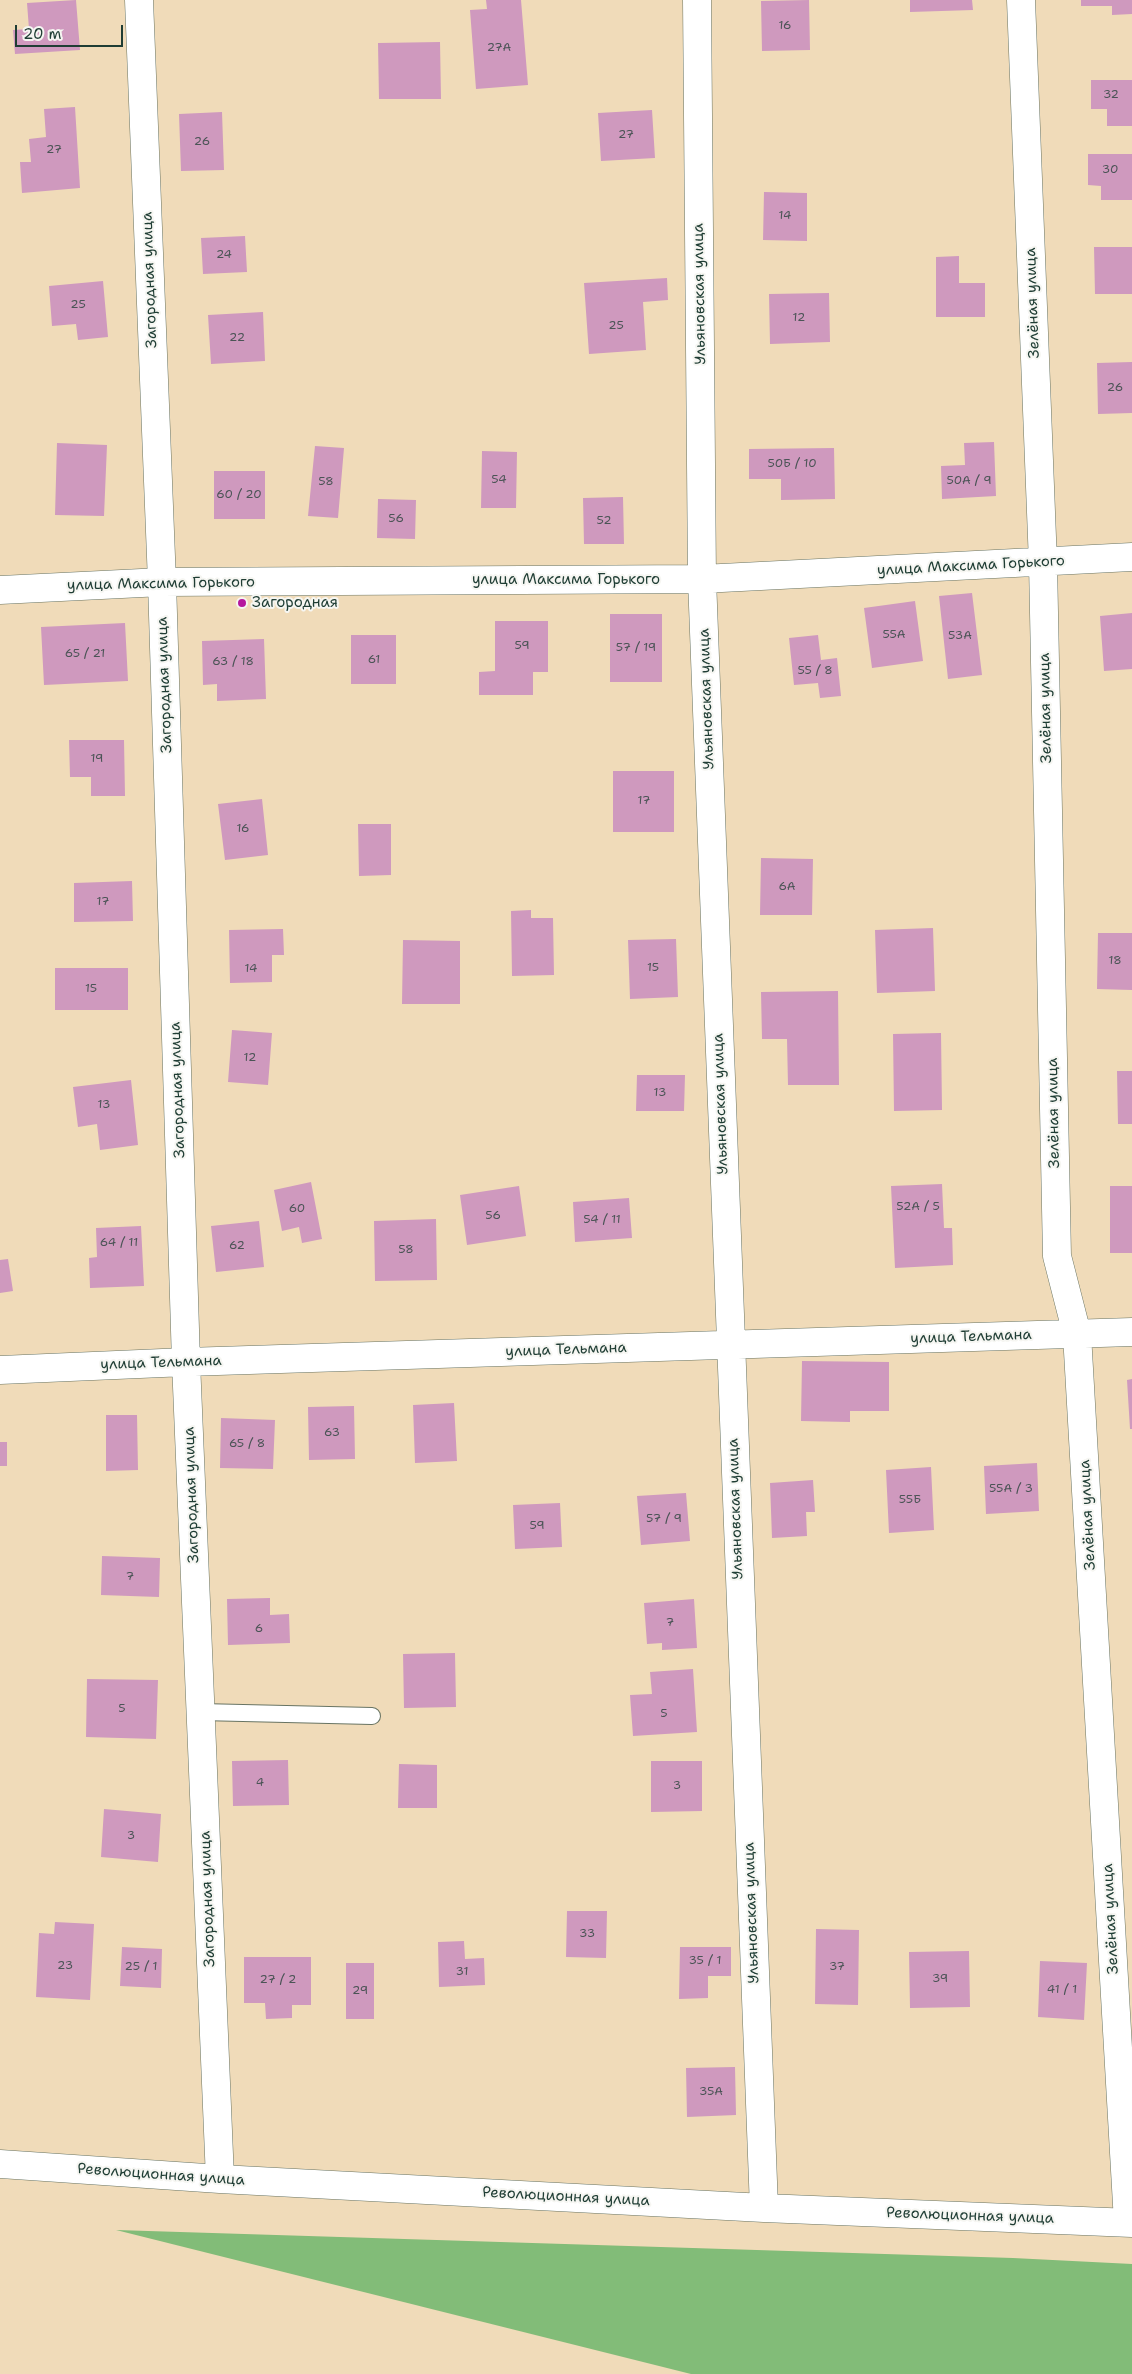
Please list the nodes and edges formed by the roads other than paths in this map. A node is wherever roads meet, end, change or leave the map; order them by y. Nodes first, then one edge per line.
1 (139, 0) edge
2 (697, 0) edge
3 (1021, 0) edge
4 (1132, 557) edge
5 (1043, 563) junction
6 (702, 579) junction
7 (162, 582) junction
8 (0, 590) edge
9 (1132, 1332) edge
10 (1077, 1334) junction
11 (730, 1345) junction
12 (186, 1362) junction
13 (0, 1370) edge
14 (200, 1712) junction
15 (372, 1716) dead end
16 (0, 2164) edge
17 (220, 2180) junction
18 (764, 2208) junction
19 (1130, 2222) edge

1 - 7 street, Загородная улица
2 - 6 street, Ульяновская улица
3 - 5 street, Зелёная улица
4 - 5 street, улица Максима Горького
5 - 6 street, улица Максима Горького
5 - 10 street, Зелёная улица
6 - 7 street, улица Максима Горького
6 - 11 street, Ульяновская улица
7 - 8 street, улица Максима Горького
7 - 12 street, Загородная улица
9 - 10 street, улица Тельмана
10 - 11 street, улица Тельмана
10 - 19 street, Зелёная улица
11 - 12 street, улица Тельмана
11 - 18 street, Ульяновская улица
12 - 13 street, улица Тельмана
12 - 14 street, Загородная улица
14 - 15 lane
14 - 17 street, Загородная улица
16 - 17 street, Революционная улица
17 - 18 street, Революционная улица
18 - 19 street, Революционная улица

